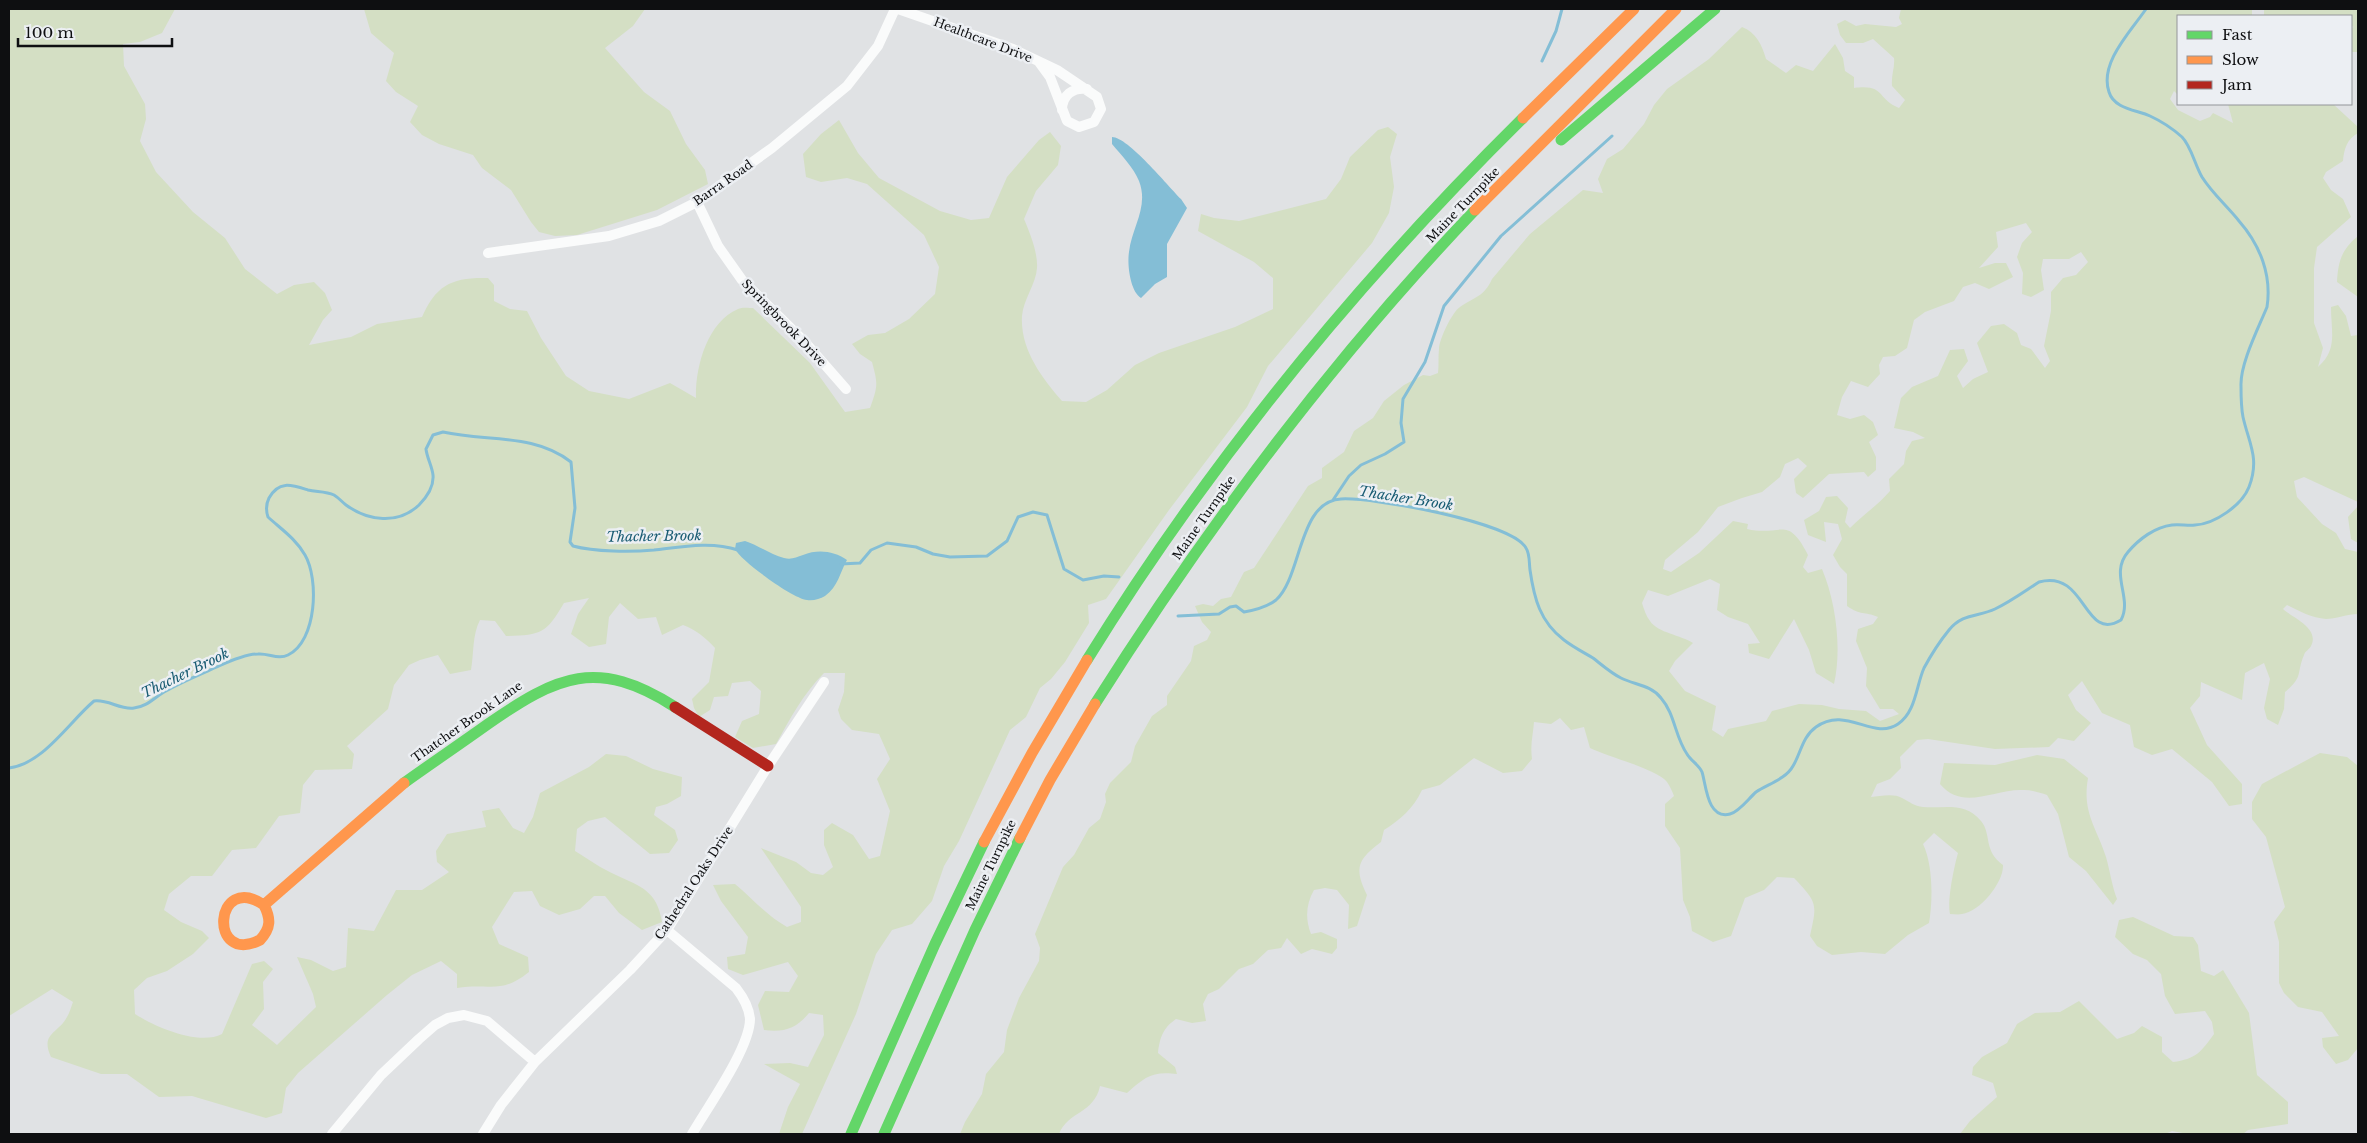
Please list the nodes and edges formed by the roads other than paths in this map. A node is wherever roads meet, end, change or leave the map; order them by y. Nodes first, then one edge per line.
1 (895, 9) edge
2 (898, 9) edge
3 (1634, 9) edge
4 (1676, 9) edge
5 (1715, 9) edge
6 (1039, 62) junction
7 (1087, 89) junction
8 (1063, 116) junction
9 (1534, 150) junction
10 (698, 202) junction
11 (488, 253) dead end
12 (846, 389) dead end
13 (824, 682) dead end
14 (768, 766) junction
15 (264, 906) junction
16 (667, 930) junction
17 (534, 1062) junction
18 (332, 1134) edge
19 (483, 1134) edge
20 (692, 1134) edge
21 (851, 1134) edge
22 (884, 1134) edge

1 - 10 street, Barra Road
2 - 6 street, Healthcare Drive
3 - 21 main road, Maine Turnpike
4 - 9 main road, Maine Turnpike
5 - 9 main road
6 - 7 street, Healthcare Drive
6 - 8 street, Healthcare Drive
7 - 8 street
7 - 8 street
9 - 22 main road, Maine Turnpike
10 - 11 street, Barra Road
10 - 12 street, Springbrook Drive
13 - 14 street, Cathedral Oaks Drive
14 - 15 main road, Thatcher Brook Lane
14 - 16 street, Cathedral Oaks Drive
15 - 15 main road
16 - 17 street, Cathedral Oaks Drive
16 - 20 street
17 - 18 street
17 - 19 street, Cathedral Oaks Drive

